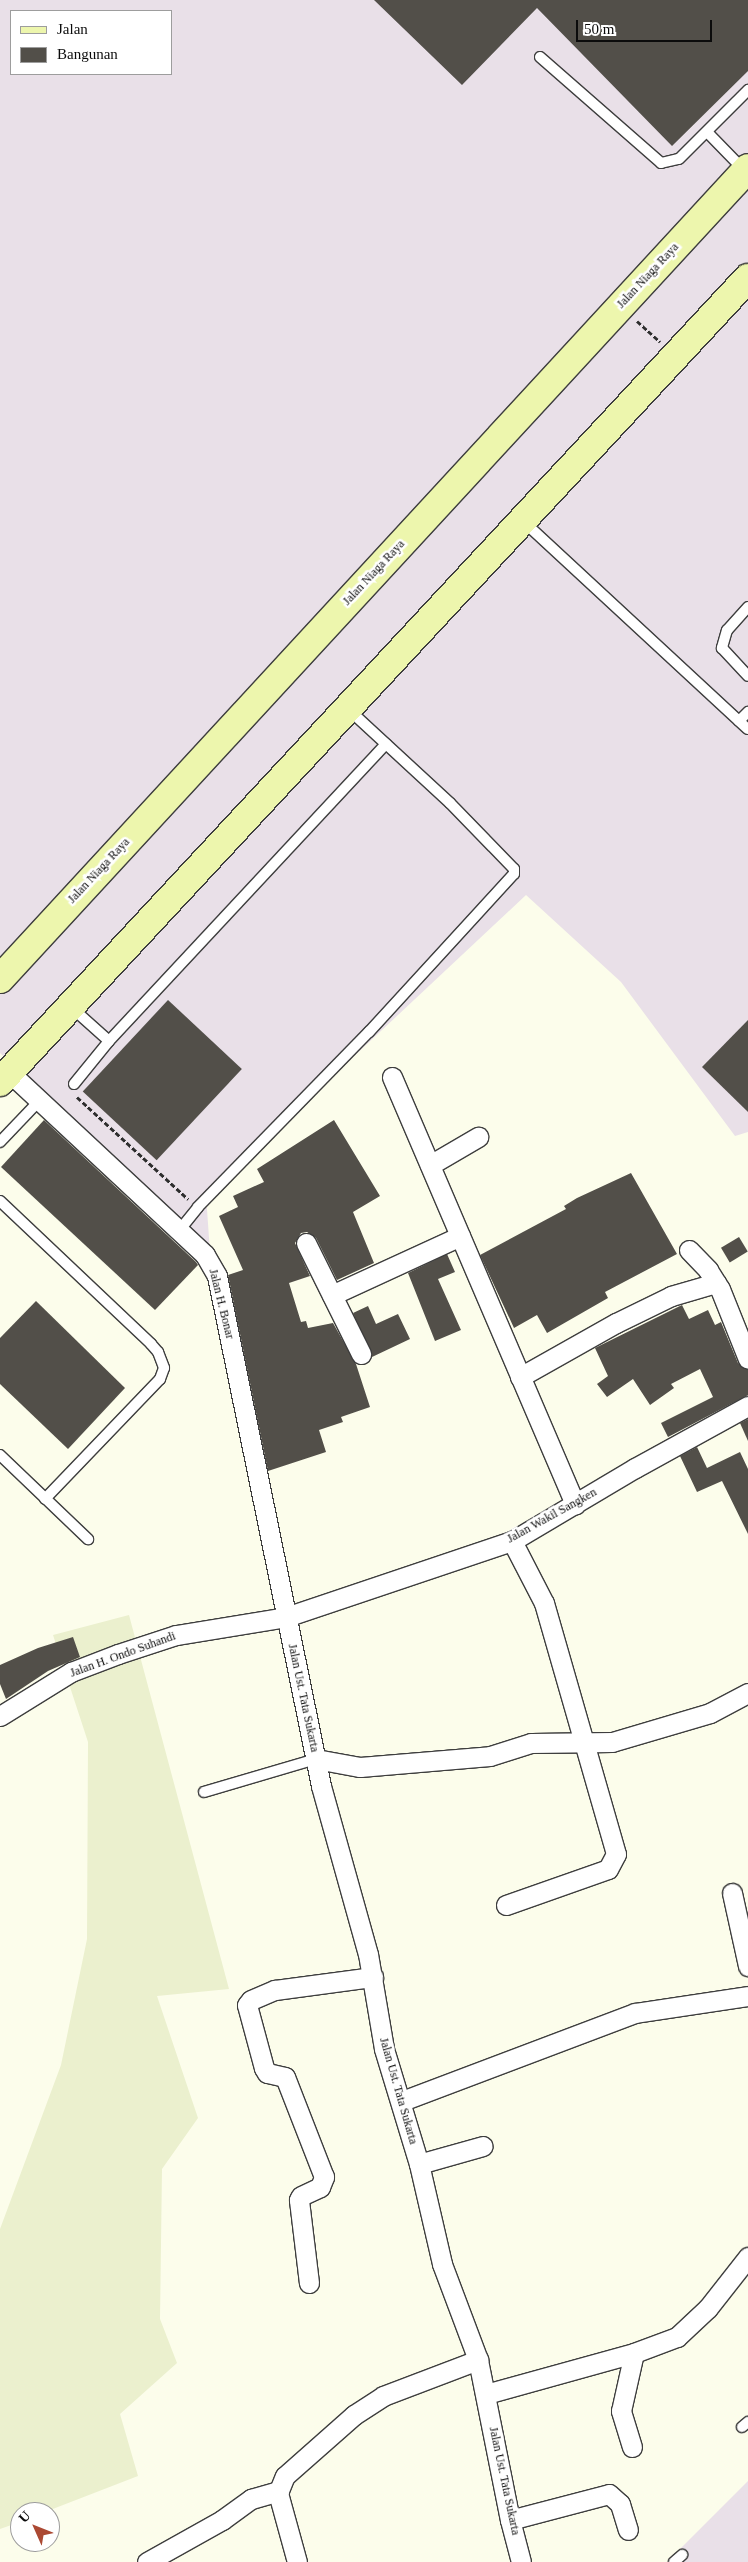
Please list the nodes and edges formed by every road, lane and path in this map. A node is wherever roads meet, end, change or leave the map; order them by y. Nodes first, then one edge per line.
1 (540, 57) dead end
2 (748, 90) edge
3 (708, 133) junction
4 (746, 170) edge
5 (748, 278) edge
6 (621, 306) junction
7 (675, 356) junction
8 (522, 521) junction
9 (748, 607) edge
10 (748, 676) edge
11 (348, 708) junction
12 (748, 712) edge
13 (739, 721) junction
14 (748, 728) edge
15 (386, 744) junction
16 (0, 979) edge
17 (70, 1006) junction
18 (109, 1041) junction
19 (5, 1077) edge
20 (392, 1077) dead end
21 (74, 1084) joint
22 (39, 1101) junction
23 (478, 1137) dead end
24 (0, 1142) edge
25 (430, 1165) junction
26 (0, 1201) edge
27 (198, 1208) junction
28 (178, 1232) junction
29 (460, 1236) junction
30 (306, 1244) dead end
31 (690, 1250) dead end
32 (716, 1283) junction
33 (332, 1295) junction
34 (361, 1354) dead end
35 (748, 1359) edge
36 (520, 1377) junction
37 (748, 1406) edge
38 (0, 1455) edge
39 (45, 1499) junction
40 (575, 1506) junction
41 (88, 1539) dead end
42 (512, 1541) junction
43 (286, 1617) junction
44 (748, 1693) edge
45 (0, 1716) edge
46 (585, 1740) junction
47 (316, 1759) junction
48 (204, 1792) dead end
49 (732, 1893) dead end
50 (506, 1905) dead end
51 (748, 1966) edge
52 (373, 1977) junction
53 (748, 1996) edge
54 (402, 2101) junction
55 (483, 2146) dead end
56 (419, 2164) junction
57 (748, 2257) edge
58 (309, 2283) dead end
59 (634, 2353) junction
60 (478, 2360) junction
61 (486, 2394) junction
62 (632, 2447) dead end
63 (279, 2491) junction
64 (510, 2520) junction
65 (628, 2530) dead end
66 (147, 2562) edge
67 (297, 2562) edge
68 (521, 2562) edge

1 - 3 lane
2 - 3 lane
3 - 4 lane
4 - 6 main road, Jalan Niaga Raya
5 - 7 main road
6 - 7 path
6 - 16 main road, Jalan Niaga Raya
7 - 8 main road
8 - 11 main road
8 - 13 lane
9 - 10 lane
11 - 15 lane
11 - 17 main road
12 - 13 lane
13 - 14 lane
15 - 18 lane
15 - 27 lane
17 - 18 lane
17 - 19 main road
18 - 21 lane
19 - 22 street, Jalan H. Bonar
20 - 25 street
21 - 27 path
22 - 24 lane
22 - 28 street, Jalan H. Bonar
23 - 25 street
25 - 29 street
26 - 39 lane
27 - 28 lane
28 - 43 street, Jalan H. Bonar
29 - 33 street
29 - 36 street
30 - 33 street
31 - 32 street
32 - 35 street
32 - 36 street
33 - 34 street
36 - 40 street
37 - 40 street, Jalan Wakil Sangken
38 - 39 lane
39 - 41 lane
40 - 42 street, Jalan Wakil Sangken
42 - 43 street, Jalan Wakil Sangken
42 - 46 street
43 - 45 street, Jalan H. Ondo Suhandi
43 - 47 street, Jalan Ust. Tata Sukarta
44 - 46 street
46 - 47 street
46 - 50 street
47 - 48 lane
47 - 52 street, Jalan Ust. Tata Sukarta
49 - 51 street
52 - 54 street, Jalan Ust. Tata Sukarta
52 - 58 street
53 - 54 street
54 - 56 street, Jalan Ust. Tata Sukarta
55 - 56 street
56 - 60 street, Jalan Ust. Tata Sukarta
57 - 59 street
59 - 61 street
59 - 62 street
60 - 61 street, Jalan Ust. Tata Sukarta
60 - 63 street
61 - 64 street, Jalan Ust. Tata Sukarta
63 - 66 street
63 - 67 street
64 - 65 street
64 - 68 street, Jalan Ust. Tata Sukarta

